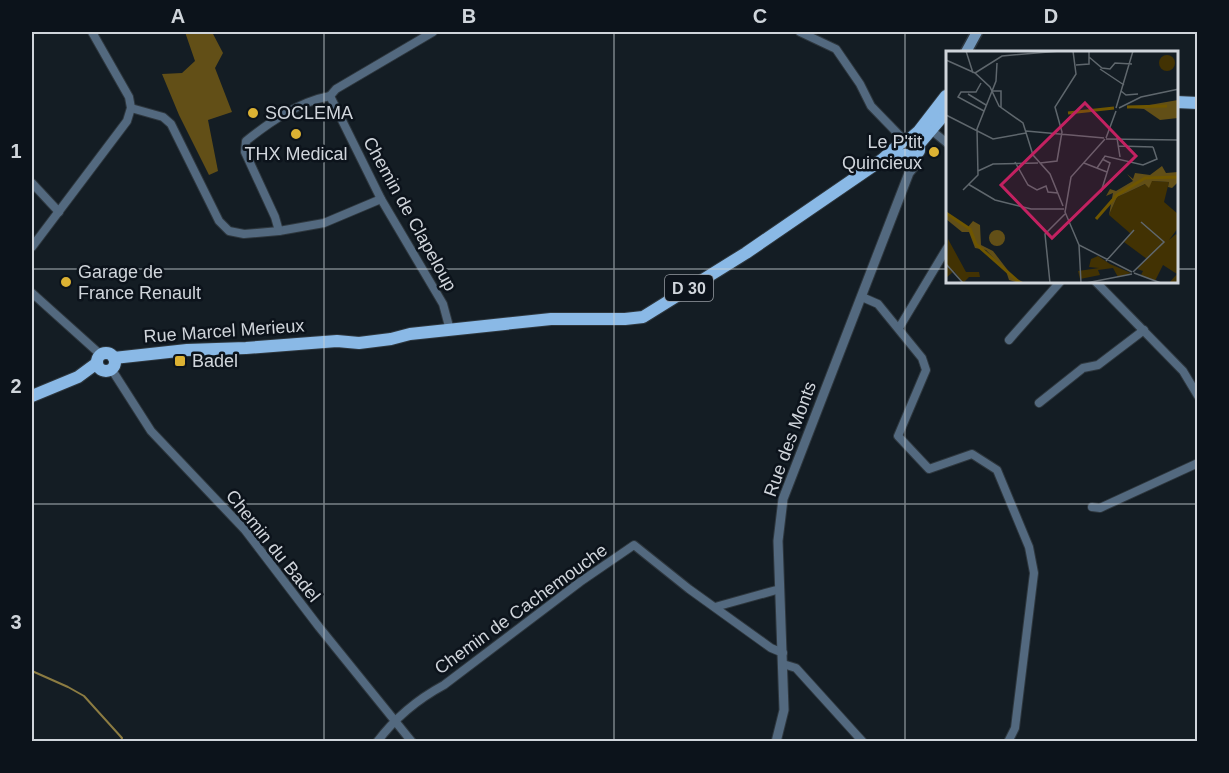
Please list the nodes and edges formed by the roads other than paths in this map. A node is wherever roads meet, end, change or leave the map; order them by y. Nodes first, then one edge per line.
1 (92, 32) edge
2 (433, 32) edge
3 (800, 32) edge
4 (977, 32) edge
5 (967, 51) edge
6 (946, 94) edge
7 (330, 96) junction
8 (1178, 102) edge
9 (1197, 104) edge
10 (131, 108) junction
11 (946, 112) edge
12 (931, 130) junction
13 (946, 142) edge
14 (909, 147) junction
15 (32, 183) edge
16 (381, 199) junction
17 (59, 212) junction
18 (279, 231) junction
19 (32, 247) edge
20 (946, 250) edge
21 (1058, 284) edge
22 (1098, 284) edge
23 (32, 293) edge
24 (862, 297) junction
25 (899, 328) junction
26 (450, 330) junction
27 (1144, 330) junction
28 (1009, 340) dead end
29 (99, 359) junction
30 (113, 364) junction
31 (32, 396) edge
32 (1197, 396) edge
33 (1039, 403) dead end
34 (1197, 463) edge
35 (1092, 507) dead end
36 (780, 589) junction
37 (715, 607) junction
38 (783, 653) junction
39 (783, 664) junction
40 (395, 721) junction
41 (377, 741) edge
42 (412, 741) edge
43 (776, 741) edge
44 (863, 741) edge
45 (1008, 741) edge

1 - 10 street
2 - 7 street
3 - 14 street
4 - 5 main road
6 - 14 main road, Rue Marcel Merieux / D 30
7 - 16 street, Chemin de Clapeloup
7 - 18 street
8 - 9 main road
10 - 17 street
10 - 18 street
11 - 12 main road, Rue Marcel Merieux / D 30
12 - 13 street
12 - 14 main road, Rue Marcel Merieux / D 30
14 - 24 street, Rue des Monts
14 - 26 main road, Rue Marcel Merieux / D 30
15 - 17 street
16 - 18 street
16 - 26 street, Chemin de Clapeloup
17 - 19 street
20 - 25 street
21 - 28 street
22 - 27 street
23 - 29 street
24 - 25 street
24 - 36 street, Rue des Monts
25 - 45 street
26 - 30 main road, Rue Marcel Merieux / D 30
27 - 32 street
27 - 33 street
29 - 30 main road
29 - 31 main road
30 - 40 street, Chemin du Badel
34 - 35 street
36 - 37 street
36 - 38 street, Rue des Monts
37 - 38 street, Chemin de Cachemouche
37 - 40 street, Chemin de Cachemouche
38 - 39 street, Rue des Monts
39 - 43 street, Rue des Monts
39 - 44 street
40 - 41 street
40 - 42 street, Chemin du Badel

